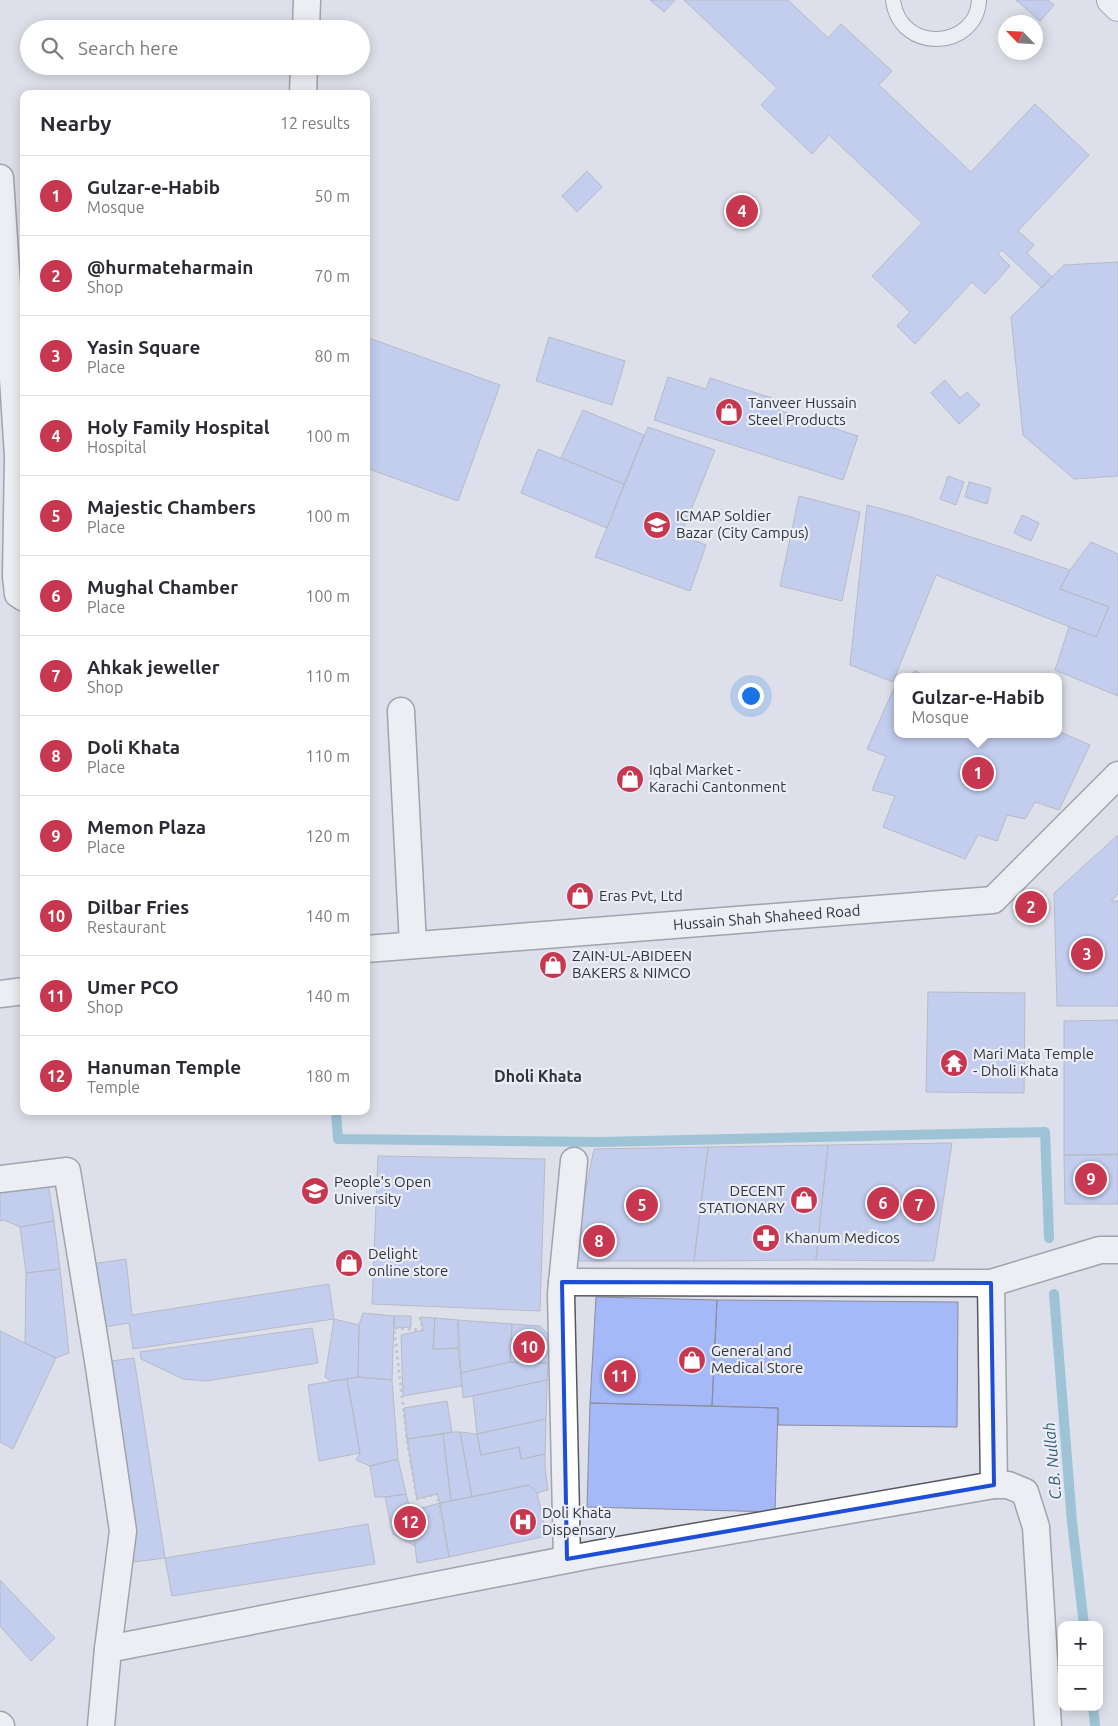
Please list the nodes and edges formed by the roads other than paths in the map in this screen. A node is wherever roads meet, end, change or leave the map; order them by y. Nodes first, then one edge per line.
1 (307, 0) edge
2 (893, 0) edge
3 (979, 0) edge
4 (1111, 0) edge
5 (1118, 7) edge
6 (306, 20) edge
7 (304, 75) edge
8 (303, 90) edge
9 (0, 178) edge
10 (3, 272) edge
11 (9, 456) edge
12 (20, 595) edge
13 (401, 711) dead end
14 (1118, 775) edge
15 (414, 945) junction
16 (370, 949) edge
17 (20, 992) edge
18 (0, 994) edge
19 (574, 1161) dead end
20 (0, 1179) edge
21 (1118, 1250) edge
22 (562, 1282) junction
23 (991, 1283) junction
24 (994, 1485) junction
25 (567, 1559) junction
26 (108, 1650) junction
27 (101, 1726) edge
28 (1048, 1726) edge

1 - 6 street
2 - 3 lane
4 - 5 main road
7 - 8 street
9 - 10 street
10 - 11 street
11 - 12 street
13 - 15 street
14 - 15 street, Hussain Shah Shaheed Road
15 - 16 street, Hussain Shah Shaheed Road
17 - 18 street
19 - 22 street
20 - 26 street
21 - 23 street
22 - 23 street
22 - 25 street
23 - 24 street
24 - 25 street
24 - 28 street
25 - 26 street
26 - 27 street

